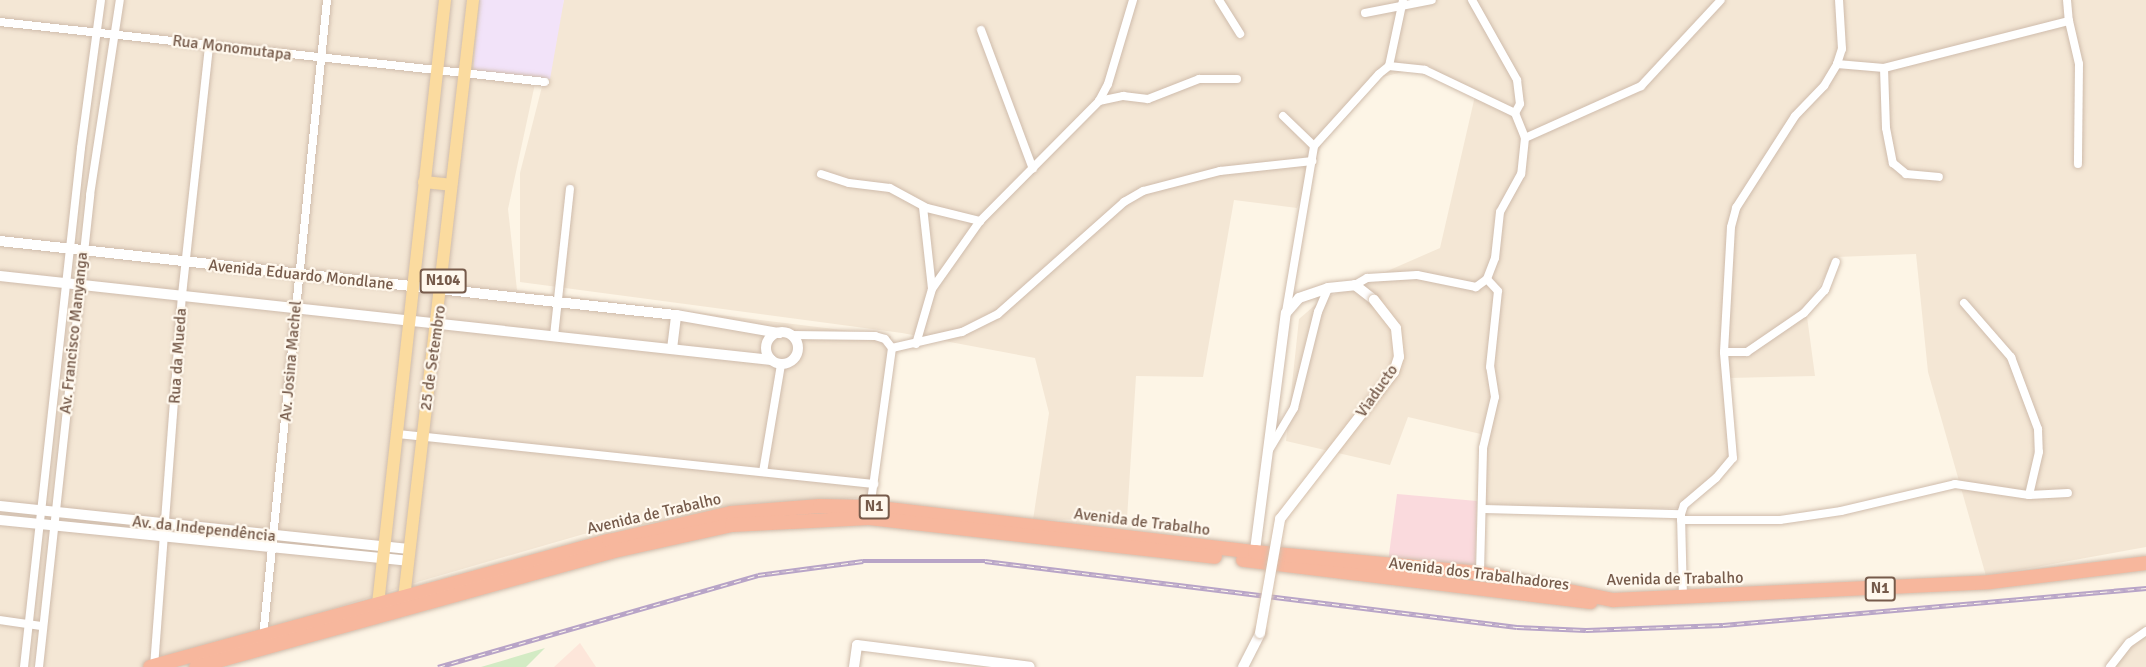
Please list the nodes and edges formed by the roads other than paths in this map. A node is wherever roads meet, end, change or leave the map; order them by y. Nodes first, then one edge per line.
1 (101, 0) edge
2 (120, 0) edge
3 (327, 0) edge
4 (445, 0) edge
5 (473, 0) edge
6 (1133, 0) edge
7 (1219, 0) edge
8 (1432, 0) edge
9 (1472, 0) edge
10 (1721, 0) edge
11 (1839, 0) edge
12 (2067, 0) edge
13 (1402, 4) edge
14 (1365, 13) dead end
15 (2068, 21) junction
16 (0, 22) edge
17 (981, 30) dead end
18 (95, 33) junction
19 (1240, 34) dead end
20 (116, 35) junction
21 (209, 45) junction
22 (319, 58) junction
23 (1837, 64) junction
24 (1389, 66) junction
25 (1884, 69) junction
26 (436, 71) junction
27 (464, 74) junction
28 (1237, 79) dead end
29 (545, 82) dead end
30 (1099, 101) junction
31 (1515, 113) junction
32 (1283, 116) dead end
33 (1525, 138) junction
34 (1314, 146) junction
35 (81, 147) junction
36 (95, 149) junction
37 (1312, 161) junction
38 (2078, 164) dead end
39 (1033, 169) junction
40 (822, 174) dead end
41 (1939, 177) dead end
42 (424, 182) junction
43 (451, 185) junction
44 (570, 189) dead end
45 (76, 194) junction
46 (90, 195) junction
47 (923, 207) junction
48 (980, 221) junction
49 (0, 241) edge
50 (70, 249) junction
51 (83, 251) junction
52 (1836, 262) dead end
53 (186, 263) junction
54 (0, 276) edge
55 (298, 276) junction
56 (1487, 279) junction
57 (67, 282) junction
58 (80, 284) junction
59 (1354, 285) junction
60 (411, 286) junction
61 (1328, 288) junction
62 (442, 289) junction
63 (932, 289) junction
64 (182, 295) junction
65 (557, 302) junction
66 (1964, 303) dead end
67 (295, 308) junction
68 (1286, 313) junction
69 (676, 315) junction
70 (408, 321) junction
71 (438, 324) junction
72 (779, 333) junction
73 (791, 335) junction
74 (554, 336) junction
75 (916, 344) junction
76 (892, 348) junction
77 (672, 349) junction
78 (1724, 352) junction
79 (776, 362) junction
80 (397, 434) junction
81 (422, 437) junction
82 (1269, 452) junction
83 (763, 472) junction
84 (874, 484) junction
85 (2068, 493) dead end
86 (2029, 495) junction
87 (0, 506) edge
88 (1484, 509) junction
89 (41, 510) junction
90 (54, 511) junction
91 (870, 512) junction
92 (1681, 517) junction
93 (0, 520) edge
94 (40, 524) junction
95 (52, 525) junction
96 (167, 532) junction
97 (276, 536) junction
98 (275, 549) junction
99 (383, 553) junction
100 (408, 555) junction
101 (1255, 556) junction
102 (2146, 563) edge
103 (1341, 573) joint
104 (1480, 573) junction
105 (1683, 597) junction
106 (1613, 600) junction
107 (403, 603) junction
108 (377, 611) junction
109 (0, 620) edge
110 (28, 624) junction
111 (41, 626) junction
112 (2146, 631) edge
113 (263, 643) junction
114 (24, 667) edge
115 (39, 667) edge
116 (153, 667) edge
117 (196, 667) edge
118 (854, 667) edge
119 (1030, 667) edge
120 (1244, 667) edge
121 (2110, 667) edge

1 - 18 street, Av. Francisco Manyanga
2 - 20 street, Av. Francisco Manyanga
3 - 22 street, Av. Josina Machel
4 - 26 main road, 25 de Setembro / N104
5 - 27 main road, 25 de Setembro / N104
6 - 30 street
7 - 19 street
8 - 13 street
9 - 31 street
10 - 33 street
11 - 23 street
12 - 15 street
13 - 14 street
13 - 24 street
15 - 25 street
15 - 38 street
16 - 18 street, Rua Monomutapa
17 - 39 street
18 - 20 street, Rua Monomutapa
18 - 35 street, Av. Francisco Manyanga
20 - 21 street, Rua Monomutapa
20 - 36 street, Av. Francisco Manyanga
21 - 22 street, Rua Monomutapa
21 - 53 street, Rua da Mueda
22 - 26 street, Rua Monomutapa
22 - 55 street, Av. Josina Machel
23 - 25 street
23 - 78 street
24 - 31 street
24 - 34 street
25 - 41 street
26 - 27 street, Rua Monomutapa
26 - 42 main road, 25 de Setembro / N104
27 - 29 street, Rua Monomutapa
27 - 43 main road, 25 de Setembro / N104
28 - 30 street
30 - 39 street
31 - 33 street
32 - 34 street
33 - 56 street
34 - 37 street
35 - 36 street
35 - 45 street, Av. Francisco Manyanga
36 - 46 street, Av. Francisco Manyanga
37 - 68 street
37 - 75 street
39 - 48 street
40 - 47 street
42 - 43 main road
42 - 60 main road, 25 de Setembro / N104
43 - 62 main road, 25 de Setembro / N104
44 - 65 street
45 - 46 street
45 - 50 street, Av. Francisco Manyanga
46 - 51 street, Av. Francisco Manyanga
47 - 48 street
47 - 63 street
48 - 63 street
49 - 50 main road, Avenida Eduardo Mondlane
50 - 51 main road, Avenida Eduardo Mondlane
50 - 57 street, Av. Francisco Manyanga
51 - 53 main road, Avenida Eduardo Mondlane
51 - 58 street, Av. Francisco Manyanga
52 - 78 street
53 - 55 main road, Avenida Eduardo Mondlane
53 - 64 street, Rua da Mueda
54 - 57 main road, Avenida Eduardo Mondlane
55 - 60 main road, Avenida Eduardo Mondlane
55 - 67 street, Av. Josina Machel
56 - 59 street
56 - 88 street
57 - 58 main road, Avenida Eduardo Mondlane
57 - 89 street, Av. Francisco Manyanga
58 - 64 main road, Avenida Eduardo Mondlane
58 - 90 street, Av. Francisco Manyanga
59 - 61 main road
59 - 120 main road, Viaducto, bridge
60 - 62 main road, Avenida Eduardo Mondlane
60 - 70 main road, 25 de Setembro / N104
61 - 68 main road
61 - 82 street
62 - 65 main road, Avenida Eduardo Mondlane
62 - 71 main road, 25 de Setembro / N104
63 - 75 street
64 - 67 main road, Avenida Eduardo Mondlane
64 - 96 street, Rua da Mueda
65 - 69 main road, Avenida Eduardo Mondlane
65 - 74 street
66 - 86 street
67 - 70 main road, Avenida Eduardo Mondlane
67 - 97 street, Av. Josina Machel
68 - 82 main road
69 - 72 main road, Avenida Eduardo Mondlane
69 - 77 main road
70 - 71 main road, Avenida Eduardo Mondlane
70 - 80 main road, 25 de Setembro / N104
71 - 74 main road, Avenida Eduardo Mondlane
71 - 81 main road, 25 de Setembro / N104
72 - 73 main road
72 - 79 main road
73 - 76 street
73 - 79 main road
74 - 77 main road, Avenida Eduardo Mondlane
75 - 76 street
76 - 84 street
77 - 79 main road, Avenida Eduardo Mondlane
78 - 92 street
79 - 83 street
80 - 81 street
80 - 99 main road, 25 de Setembro / N104
81 - 83 street
81 - 100 main road, 25 de Setembro / N104
82 - 101 main road
83 - 84 street
84 - 91 street
85 - 86 street
86 - 92 street
87 - 89 main road, Av. da Independência
88 - 92 street
88 - 104 street
89 - 90 main road, Av. da Independência
89 - 94 street, Av. Francisco Manyanga
90 - 95 street, Av. Francisco Manyanga
90 - 96 main road, Av. da Independência
91 - 101 highway, Avenida de Trabalho / N1
91 - 107 highway, Avenida de Trabalho / N1
92 - 105 street
93 - 94 main road, Av. da Independência
94 - 95 main road, Av. da Independência
94 - 110 street, Av. Francisco Manyanga
95 - 96 main road, Av. da Independência
95 - 111 street, Av. Francisco Manyanga
96 - 97 main road, Av. da Independência
96 - 98 main road, Av. da Independência
96 - 116 street, Rua da Mueda
97 - 98 street, Av. Josina Machel
97 - 99 main road, Av. da Independência
98 - 99 main road, Av. da Independência
98 - 113 street, Av. Josina Machel
99 - 100 main road, Av. da Independência
99 - 108 main road, N104
100 - 107 main road, 25 de Setembro / N104
101 - 103 highway, Avenida de Trabalho / N1
101 - 104 highway, Avenida de Trabalho / N1
102 - 105 highway, Avenida de Trabalho / N1
103 - 106 highway, Avenida dos Trabalhadores / N1
104 - 106 highway, Avenida de Trabalho / N1
105 - 106 highway, Avenida de Trabalho / N1
107 - 108 highway, Avenida de Trabalho / N1
108 - 113 highway, Avenida de Trabalho / N1
109 - 110 street
110 - 111 street
110 - 114 street, Av. Francisco Manyanga
111 - 115 street, Av. Francisco Manyanga
112 - 121 street
113 - 116 highway, Avenida de Trabalho / N1
113 - 117 highway, Avenida de Trabalho / N1
118 - 119 main road

